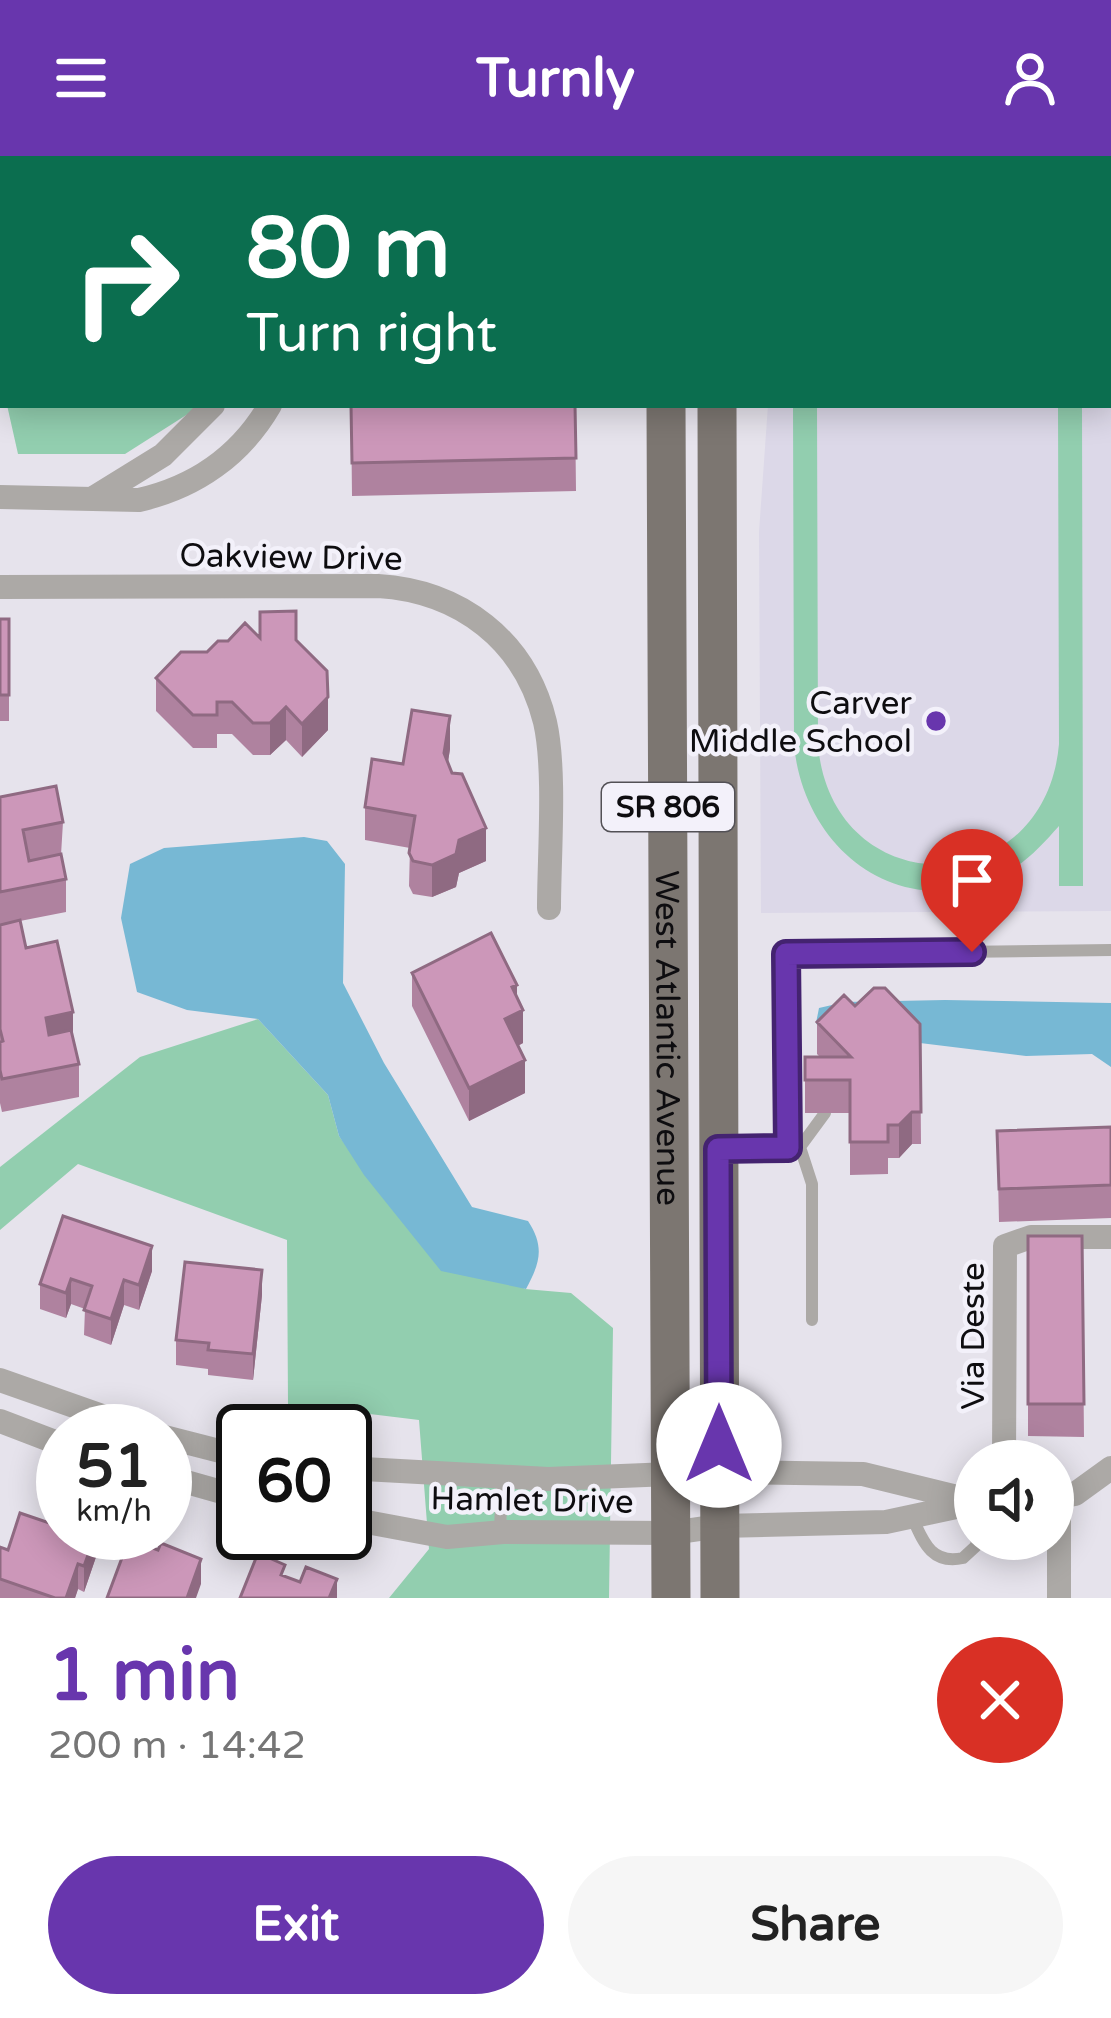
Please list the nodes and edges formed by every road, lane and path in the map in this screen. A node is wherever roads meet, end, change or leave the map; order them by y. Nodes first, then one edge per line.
1 (211, 408) edge
2 (268, 408) edge
3 (666, 408) edge
4 (717, 408) edge
5 (0, 496) edge
6 (94, 497) junction
7 (0, 587) edge
8 (549, 908) dead end
9 (1111, 950) edge
10 (787, 1059) junction
11 (799, 1069) edge
12 (825, 1113) dead end
13 (794, 1148) junction
14 (718, 1149) junction
15 (1111, 1237) edge
16 (812, 1320) dead end
17 (0, 1380) edge
18 (68, 1404) edge
19 (0, 1421) edge
20 (36, 1435) edge
21 (1004, 1440) edge
22 (1111, 1468) edge
23 (372, 1470) edge
24 (719, 1472) junction
25 (502, 1477) junction
26 (671, 1477) junction
27 (1074, 1494) edge
28 (954, 1498) edge
29 (954, 1507) edge
30 (911, 1516) junction
31 (372, 1523) edge
32 (720, 1526) junction
33 (500, 1533) junction
34 (671, 1534) junction
35 (954, 1558) edge
36 (1058, 1560) edge
37 (671, 1598) edge
38 (720, 1598) edge
39 (1059, 1598) edge

1 - 6 street
2 - 6 street
3 - 26 main road, West Atlantic Avenue / SR 806
4 - 14 main road, West Atlantic Avenue / SR 806
5 - 6 street
7 - 8 street, Oakview Drive
9 - 10 lane
10 - 11 lane
10 - 13 lane
12 - 13 lane
13 - 14 lane
13 - 16 lane
14 - 24 main road, West Atlantic Avenue / SR 806
15 - 21 street, Via Deste
17 - 18 street
19 - 20 street
22 - 27 street
23 - 25 street, Hamlet Drive
24 - 26 street, Hamlet Drive
24 - 28 street
24 - 32 main road, West Atlantic Avenue / SR 806
25 - 26 street, Hamlet Drive
25 - 33 lane
26 - 34 main road, West Atlantic Avenue / SR 806
29 - 30 street
30 - 32 street
30 - 35 lane
31 - 33 street, Hamlet Drive
32 - 34 street, Hamlet Drive
32 - 38 main road, West Atlantic Avenue / SR 806
33 - 34 street, Hamlet Drive
34 - 37 main road, West Atlantic Avenue / SR 806
36 - 39 street

